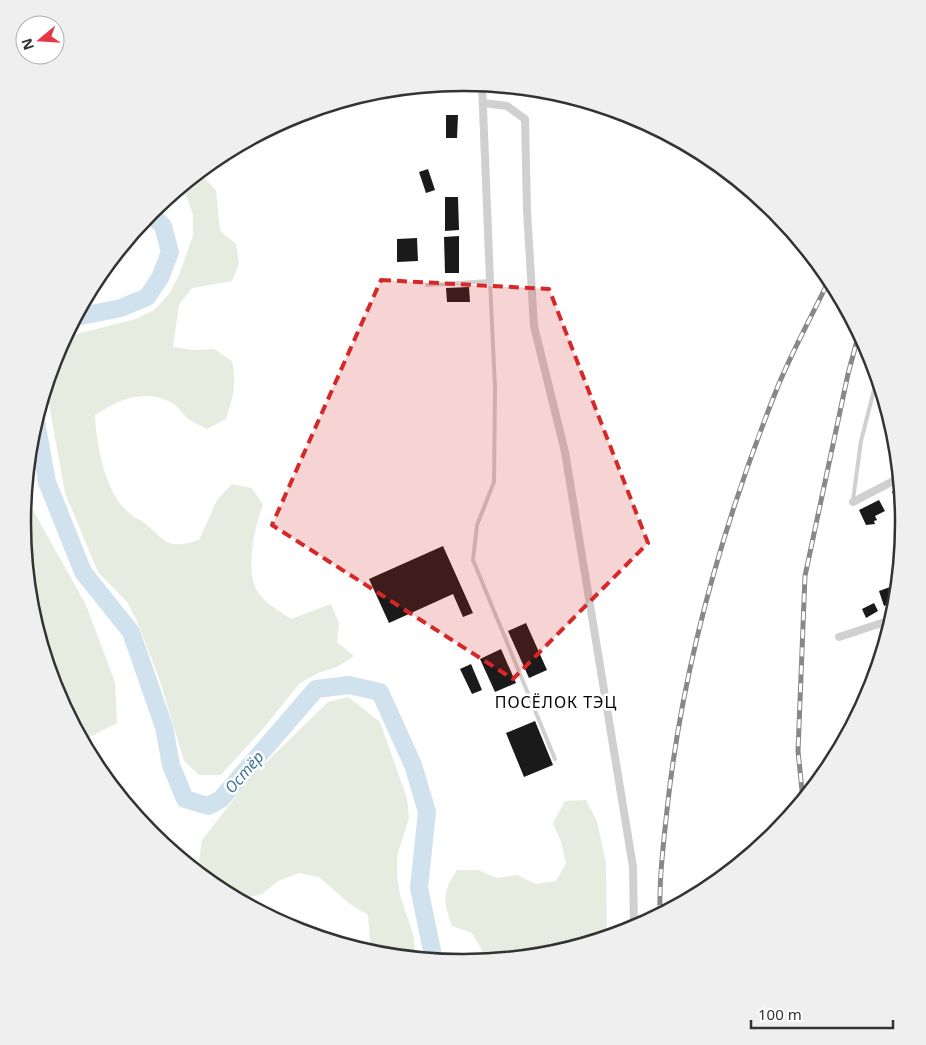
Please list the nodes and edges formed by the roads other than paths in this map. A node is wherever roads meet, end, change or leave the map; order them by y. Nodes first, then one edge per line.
1 (482, 92) edge
2 (483, 103) junction
3 (490, 281) junction
4 (427, 285) dead end
5 (874, 390) edge
6 (893, 481) edge
7 (853, 502) joint
8 (882, 623) edge
9 (839, 637) dead end
10 (555, 759) dead end
11 (634, 919) edge

1 - 2 street
2 - 3 street
2 - 11 street
3 - 4 lane
3 - 10 lane
5 - 7 lane
6 - 7 street
8 - 9 street

